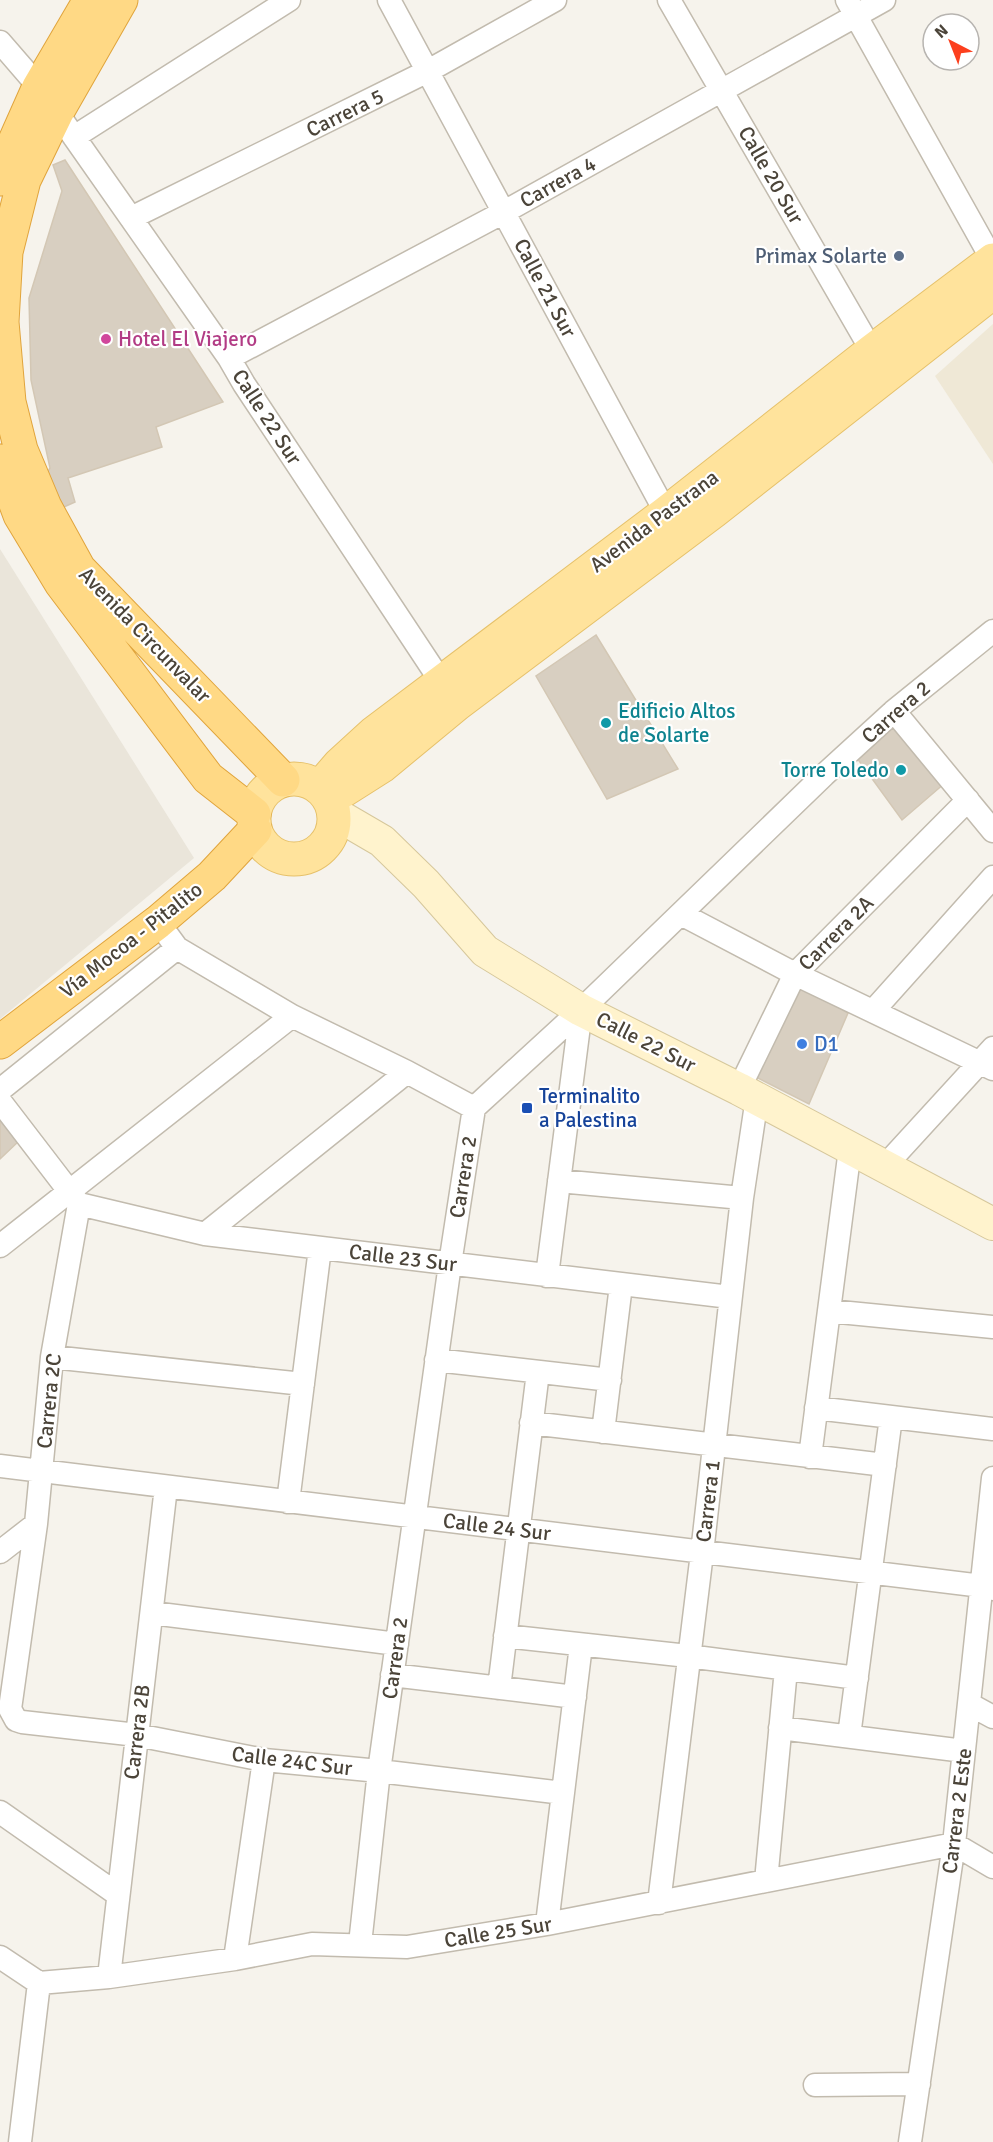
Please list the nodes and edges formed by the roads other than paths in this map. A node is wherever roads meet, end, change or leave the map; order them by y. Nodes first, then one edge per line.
1 (90, 0) edge
2 (122, 0) edge
3 (289, 0) edge
4 (389, 0) edge
5 (555, 0) edge
6 (669, 0) edge
7 (884, 0) edge
8 (851, 8) edge
9 (0, 42) edge
10 (428, 71) junction
11 (722, 91) junction
12 (57, 112) junction
13 (0, 179) edge
14 (504, 213) junction
15 (131, 218) junction
16 (993, 260) edge
17 (993, 292) edge
18 (229, 358) junction
19 (880, 362) junction
20 (0, 461) edge
21 (22, 514) edge
22 (672, 525) junction
23 (993, 631) edge
24 (449, 693) junction
25 (894, 711) junction
26 (283, 780) junction
27 (968, 800) junction
28 (329, 808) junction
29 (258, 831) junction
30 (993, 831) edge
31 (993, 877) edge
32 (681, 914) junction
33 (158, 922) junction
34 (177, 948) junction
35 (795, 974) junction
36 (581, 1010) junction
37 (873, 1011) junction
38 (292, 1016) junction
39 (0, 1042) edge
40 (988, 1060) edge
41 (407, 1072) junction
42 (0, 1090) edge
43 (748, 1094) junction
44 (0, 1101) edge
45 (474, 1108) junction
46 (850, 1149) junction
47 (884, 1167) junction
48 (559, 1181) junction
49 (74, 1198) junction
50 (742, 1198) junction
51 (993, 1224) edge
52 (205, 1234) junction
53 (0, 1246) edge
54 (320, 1248) junction
55 (450, 1264) junction
56 (548, 1276) junction
57 (621, 1285) junction
58 (730, 1297) junction
59 (829, 1311) junction
60 (993, 1327) edge
61 (52, 1357) junction
62 (436, 1360) junction
63 (538, 1372) junction
64 (609, 1380) junction
65 (303, 1384) junction
66 (816, 1408) junction
67 (891, 1417) junction
68 (531, 1423) junction
69 (993, 1429) edge
70 (603, 1432) junction
71 (715, 1444) junction
72 (810, 1457) junction
73 (0, 1466) edge
74 (885, 1466) junction
75 (42, 1471) junction
76 (166, 1487) junction
77 (992, 1491) edge
78 (288, 1502) junction
79 (414, 1517) junction
80 (36, 1524) junction
81 (518, 1530) junction
82 (0, 1551) edge
83 (702, 1553) junction
84 (871, 1573) junction
85 (987, 1588) edge
86 (152, 1613) junction
87 (505, 1636) junction
88 (397, 1644) junction
89 (581, 1645) junction
90 (688, 1656) junction
91 (786, 1669) junction
92 (392, 1676) junction
93 (857, 1678) junction
94 (499, 1688) junction
95 (575, 1697) junction
96 (969, 1704) junction
97 (993, 1717) edge
98 (22, 1722) joint
99 (780, 1728) junction
100 (136, 1735) junction
101 (849, 1736) junction
102 (964, 1751) junction
103 (264, 1760) junction
104 (379, 1771) junction
105 (563, 1793) junction
106 (0, 1812) edge
107 (954, 1844) junction
108 (993, 1867) edge
109 (766, 1881) junction
110 (117, 1894) junction
111 (659, 1903) junction
112 (547, 1924) junction
113 (360, 1944) junction
114 (0, 1957) edge
115 (235, 1959) junction
116 (109, 1977) junction
117 (39, 1983) junction
118 (919, 2084) junction
119 (815, 2085) dead end
120 (20, 2142) edge
121 (910, 2142) edge

1 - 12 highway, Avenida Circunvalar
2 - 12 highway, Avenida Circunvalar
3 - 12 street
4 - 10 street, Calle 21 Sur
5 - 10 street, Carrera 5
6 - 11 street, Calle 20 Sur
7 - 8 street, Carrera 4
8 - 11 street, Carrera 4
8 - 16 street
9 - 12 street, Calle 22 Sur
10 - 14 street, Calle 21 Sur
10 - 15 street, Carrera 5
11 - 14 street, Carrera 4
11 - 19 street, Calle 20 Sur
12 - 13 highway, Avenida Circunvalar
12 - 15 street, Calle 22 Sur
12 - 21 highway, Avenida Circunvalar
14 - 18 street, Carrera 4
14 - 22 street, Calle 21 Sur
15 - 18 street, Calle 22 Sur
16 - 19 main road, Avenida Pastrana
17 - 19 main road, Avenida Pastrana
18 - 24 street, Calle 22 Sur
19 - 22 main road, Avenida Pastrana
20 - 21 highway, Avenida Circunvalar
21 - 26 highway, Avenida Circunvalar
21 - 29 highway, Avenida Circunvalar
22 - 24 main road, Avenida Pastrana
23 - 25 street, Carrera 2
24 - 28 main road, Avenida Pastrana
25 - 27 street
25 - 32 street, Carrera 2
26 - 28 main road
26 - 29 main road
27 - 30 street
27 - 35 street, Carrera 2A
28 - 29 main road
28 - 36 main road, Calle 22 Sur
29 - 33 highway, Vía Mocoa - Pitalito
31 - 37 street
32 - 35 street
32 - 36 street, Carrera 2
33 - 34 street
33 - 39 highway, Vía Mocoa - Pitalito
34 - 38 street
34 - 42 street
35 - 37 street
35 - 43 street, Carrera 2A
36 - 43 main road, Calle 22 Sur
36 - 45 street, Carrera 2
36 - 48 street
37 - 40 street
38 - 41 street
38 - 49 street
40 - 47 street
41 - 45 street
41 - 52 street
43 - 46 main road, Calle 22 Sur
43 - 50 street, Carrera 1
44 - 49 street
45 - 55 street, Carrera 2
46 - 47 main road, Calle 22 Sur
46 - 59 street
47 - 51 main road, Calle 22 Sur
48 - 50 street
48 - 56 street
49 - 52 street, Calle 23 Sur
49 - 53 street
49 - 61 street, Carrera 2C
50 - 58 street, Carrera 1
52 - 54 street, Calle 23 Sur
54 - 55 street, Calle 23 Sur
54 - 65 street
55 - 56 street, Calle 23 Sur
55 - 62 street, Carrera 2
56 - 57 street, Calle 23 Sur
57 - 58 street, Calle 23 Sur
57 - 64 street
58 - 71 street, Carrera 1
59 - 60 street
59 - 66 street
61 - 65 street
61 - 75 street, Carrera 2C
62 - 63 street
62 - 79 street, Carrera 2
63 - 64 street
63 - 68 street
64 - 70 street
65 - 78 street
66 - 67 street
66 - 72 street
67 - 69 street
67 - 74 street
68 - 70 street
68 - 81 street
70 - 71 street
71 - 72 street
71 - 83 street, Carrera 1
72 - 74 street
73 - 75 street, Calle 24 Sur
74 - 84 street
75 - 76 street, Calle 24 Sur
75 - 80 street, Carrera 2C
76 - 78 street, Calle 24 Sur
76 - 86 street, Carrera 2B
77 - 85 street, Carrera 2 Este
78 - 79 street, Calle 24 Sur
79 - 81 street, Calle 24 Sur
79 - 88 street, Carrera 2
80 - 82 street
80 - 98 street, Carrera 2C
81 - 83 street, Calle 24 Sur
81 - 87 street
83 - 84 street, Calle 24 Sur
83 - 90 street, Carrera 1
84 - 85 street, Calle 24 Sur
84 - 93 street
85 - 96 street, Carrera 2 Este
86 - 88 street
86 - 100 street, Carrera 2B
87 - 89 street
87 - 94 street
88 - 92 street, Carrera 2
89 - 90 street
89 - 95 street
90 - 91 street
90 - 111 street, Carrera 1
91 - 93 street
91 - 99 street
92 - 94 street
92 - 104 street, Carrera 2
93 - 101 street
94 - 95 street
95 - 105 street
96 - 97 street
96 - 102 street, Carrera 2 Este
98 - 100 street, Calle 24C Sur
99 - 101 street
99 - 109 street
100 - 103 street, Calle 24C Sur
100 - 110 street, Carrera 2B
101 - 102 street
102 - 107 street, Carrera 2 Este
103 - 104 street, Calle 24C Sur
103 - 115 street
104 - 105 street, Calle 24C Sur
104 - 113 street, Carrera 2
105 - 112 street
106 - 110 street
107 - 108 street
107 - 109 street, Calle 25 Sur
107 - 118 street, Carrera 2 Este
109 - 111 street, Calle 25 Sur
110 - 116 street, Carrera 2B
111 - 112 street, Calle 25 Sur
112 - 113 street, Calle 25 Sur
113 - 115 street, Calle 25 Sur
114 - 117 street
115 - 116 street, Calle 25 Sur
116 - 117 street, Calle 25 Sur
117 - 120 street
118 - 119 street
118 - 121 street, Carrera 2 Este

